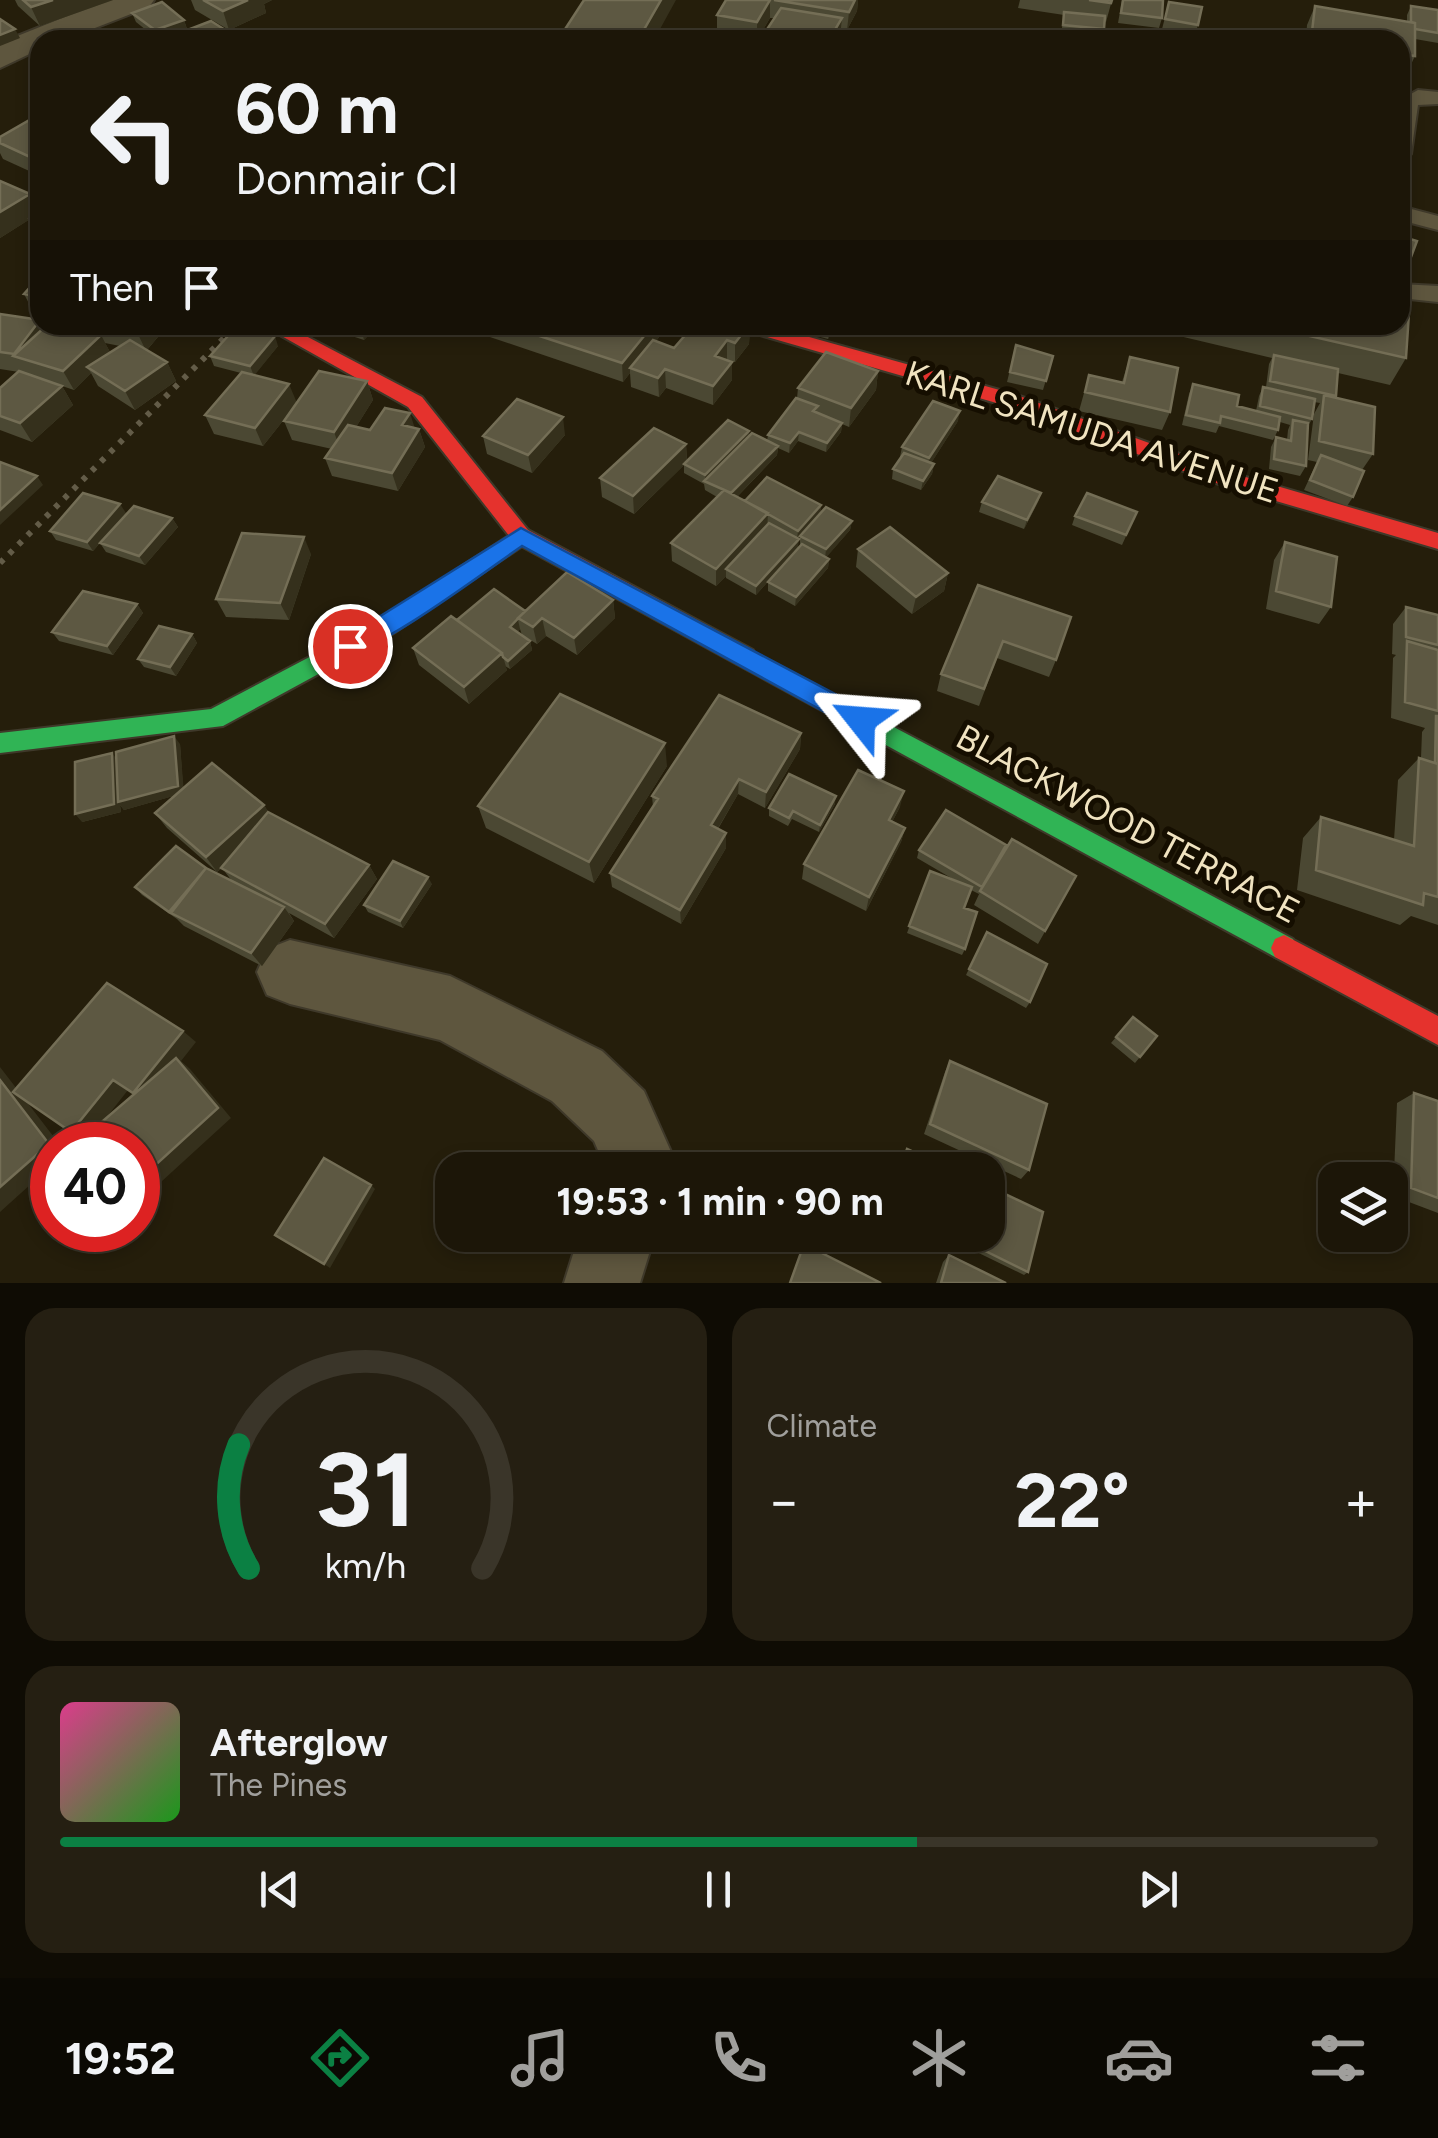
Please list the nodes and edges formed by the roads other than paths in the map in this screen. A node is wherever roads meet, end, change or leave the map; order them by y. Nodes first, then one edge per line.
1 (137, 0) edge
2 (48, 30) edge
3 (19, 40) edge
4 (30, 74) edge
5 (1438, 98) edge
6 (1410, 102) edge
7 (1410, 215) edge
8 (1438, 224) edge
9 (1410, 237) edge
10 (1438, 244) edge
11 (1410, 291) edge
12 (1438, 294) edge
13 (289, 335) edge
14 (780, 335) edge
15 (521, 536) junction
16 (1438, 541) edge
17 (0, 743) edge
18 (290, 972) dead end
19 (1438, 1031) edge
20 (635, 1152) edge
21 (612, 1252) edge
22 (602, 1283) edge

1 - 2 street
3 - 4 street
5 - 6 lane
7 - 8 lane
9 - 10 lane
11 - 12 lane
13 - 15 street
14 - 16 street, KARL SAMUDA AVENUE
15 - 17 street
15 - 19 street, BLACKWOOD TERRACE
18 - 20 street
21 - 22 street

